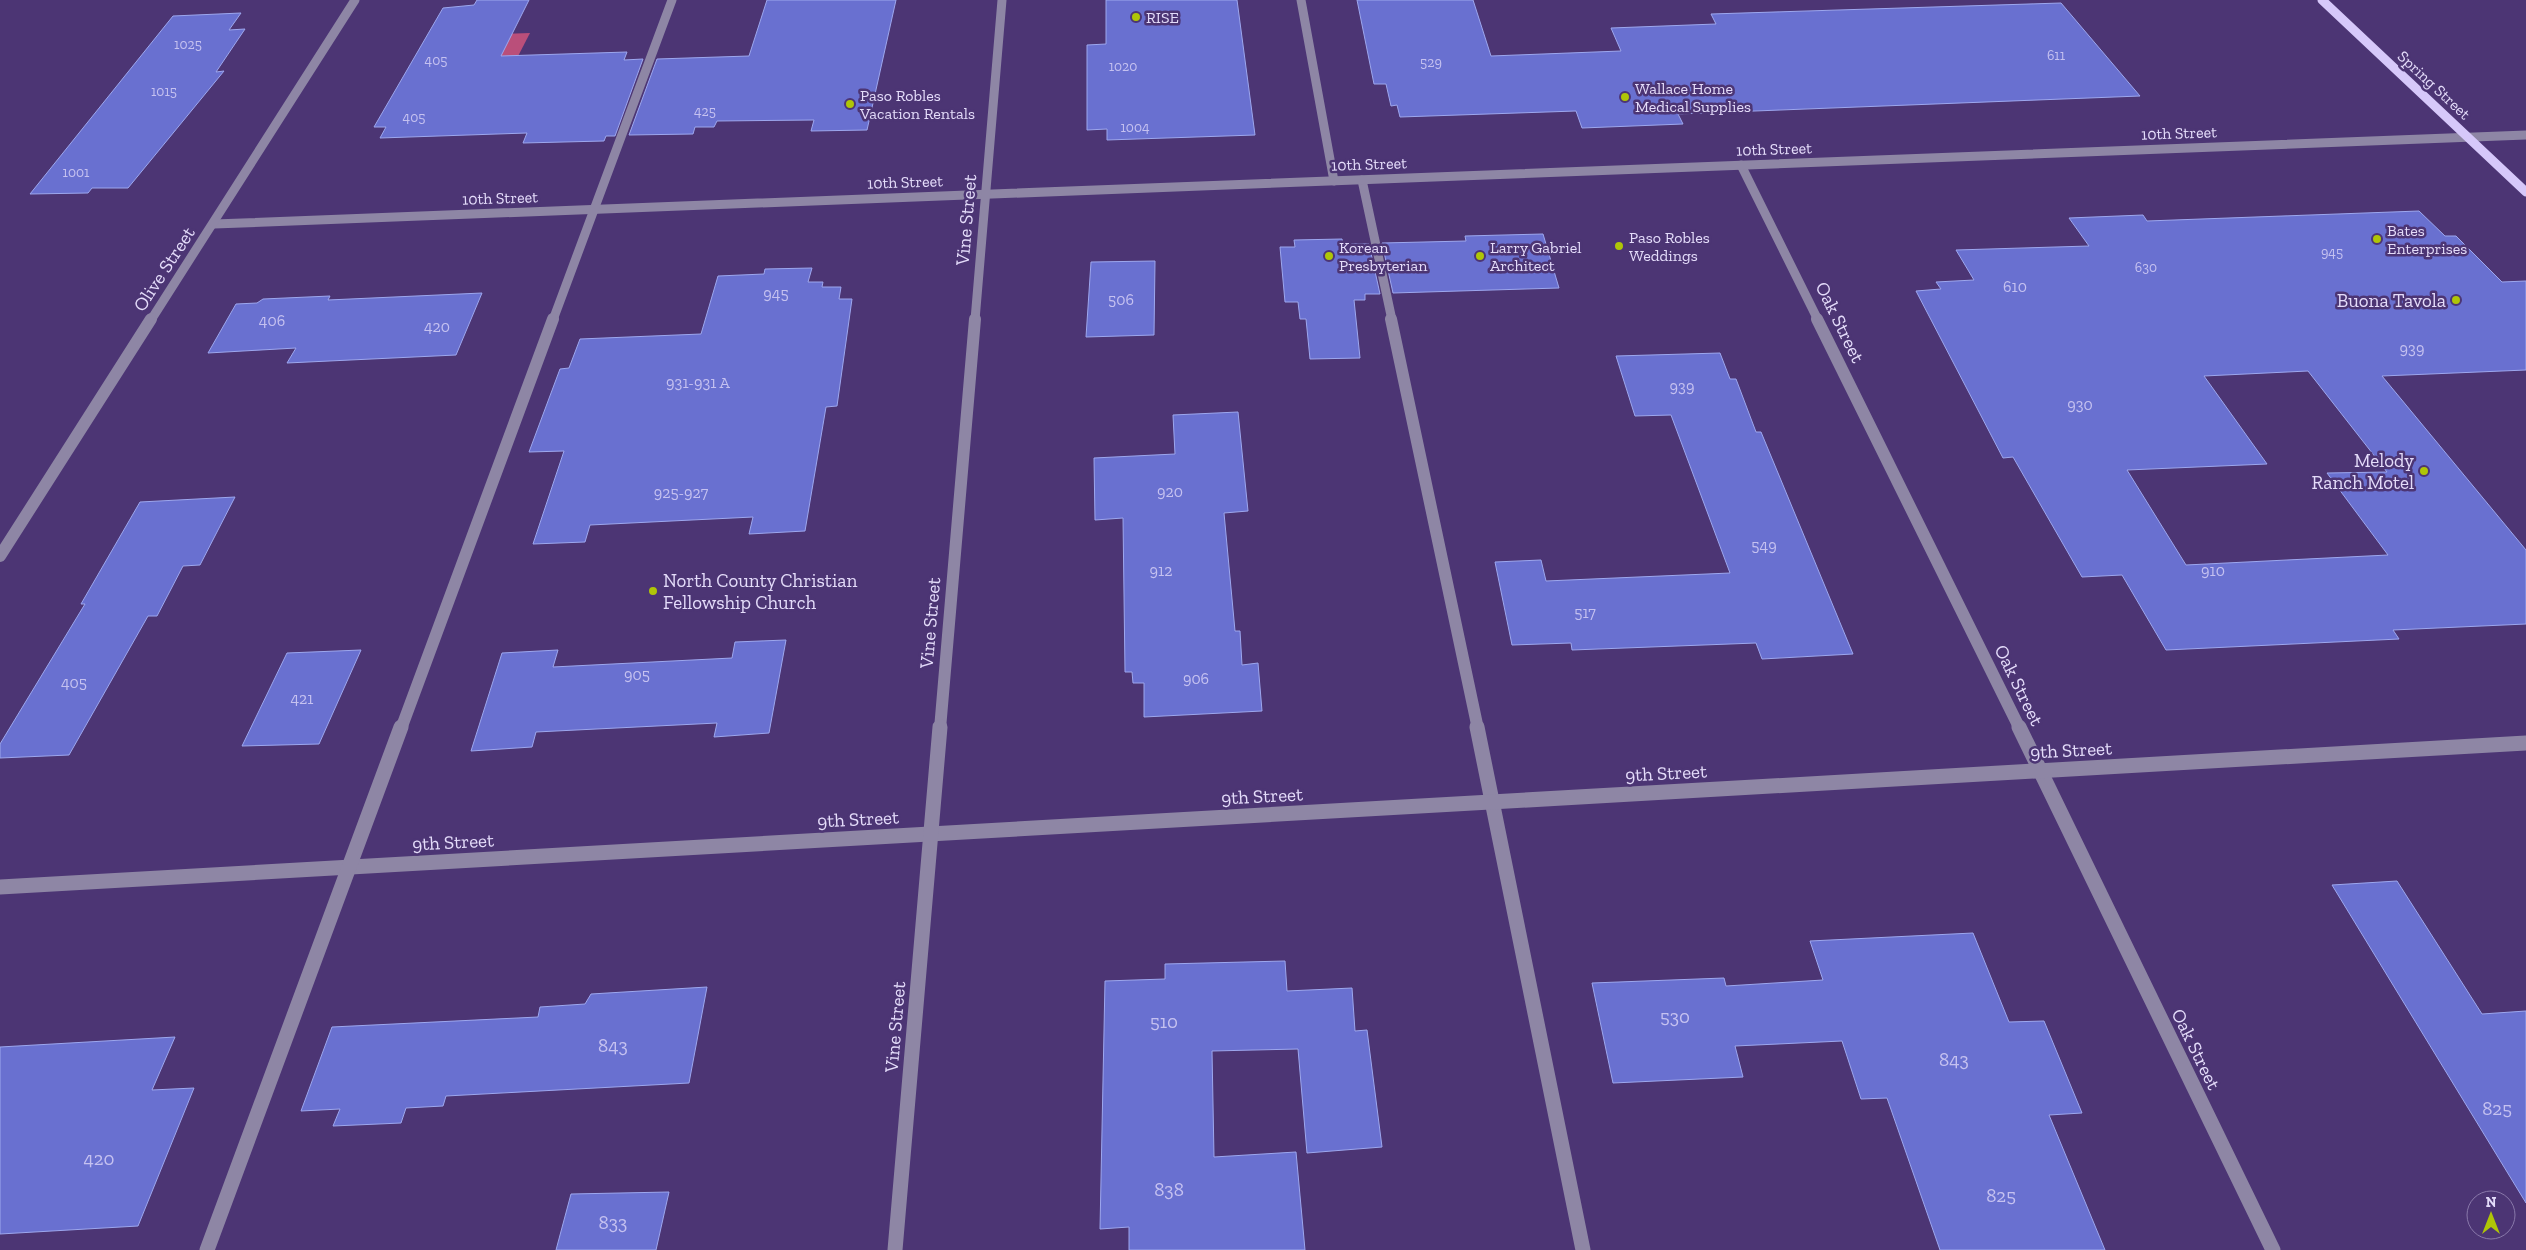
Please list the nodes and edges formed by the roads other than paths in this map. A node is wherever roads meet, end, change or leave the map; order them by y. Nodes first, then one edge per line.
1 (355, 0) edge
2 (672, 0) edge
3 (1002, 0) edge
4 (1301, 0) edge
5 (2322, 0) edge
6 (2526, 135) edge
7 (2467, 137) junction
8 (1741, 165) junction
9 (1334, 180) junction
10 (1362, 180) junction
11 (2526, 192) edge
12 (987, 194) junction
13 (596, 209) junction
14 (214, 224) junction
15 (0, 556) edge
16 (2526, 742) edge
17 (2041, 771) junction
18 (1493, 802) junction
19 (931, 834) junction
20 (349, 866) junction
21 (0, 887) edge
22 (207, 1250) edge
23 (895, 1250) edge
24 (1583, 1250) edge
25 (2273, 1250) edge

1 - 14 street, Olive Street
2 - 13 street
3 - 12 street, Vine Street
4 - 9 street
5 - 7 main road, Spring Street
6 - 7 street, 10th Street
7 - 8 street, 10th Street
7 - 11 main road, Spring Street
8 - 10 street, 10th Street
8 - 17 street, Oak Street
9 - 10 street, 10th Street
9 - 12 street, 10th Street
10 - 18 street
12 - 13 street, 10th Street
12 - 19 street, Vine Street
13 - 14 street, 10th Street
13 - 20 street
14 - 15 street, Olive Street
16 - 17 street, 9th Street
17 - 18 street, 9th Street
17 - 25 street, Oak Street
18 - 19 street, 9th Street
18 - 24 street
19 - 20 street, 9th Street
19 - 23 street, Vine Street
20 - 21 street, 9th Street
20 - 22 street

